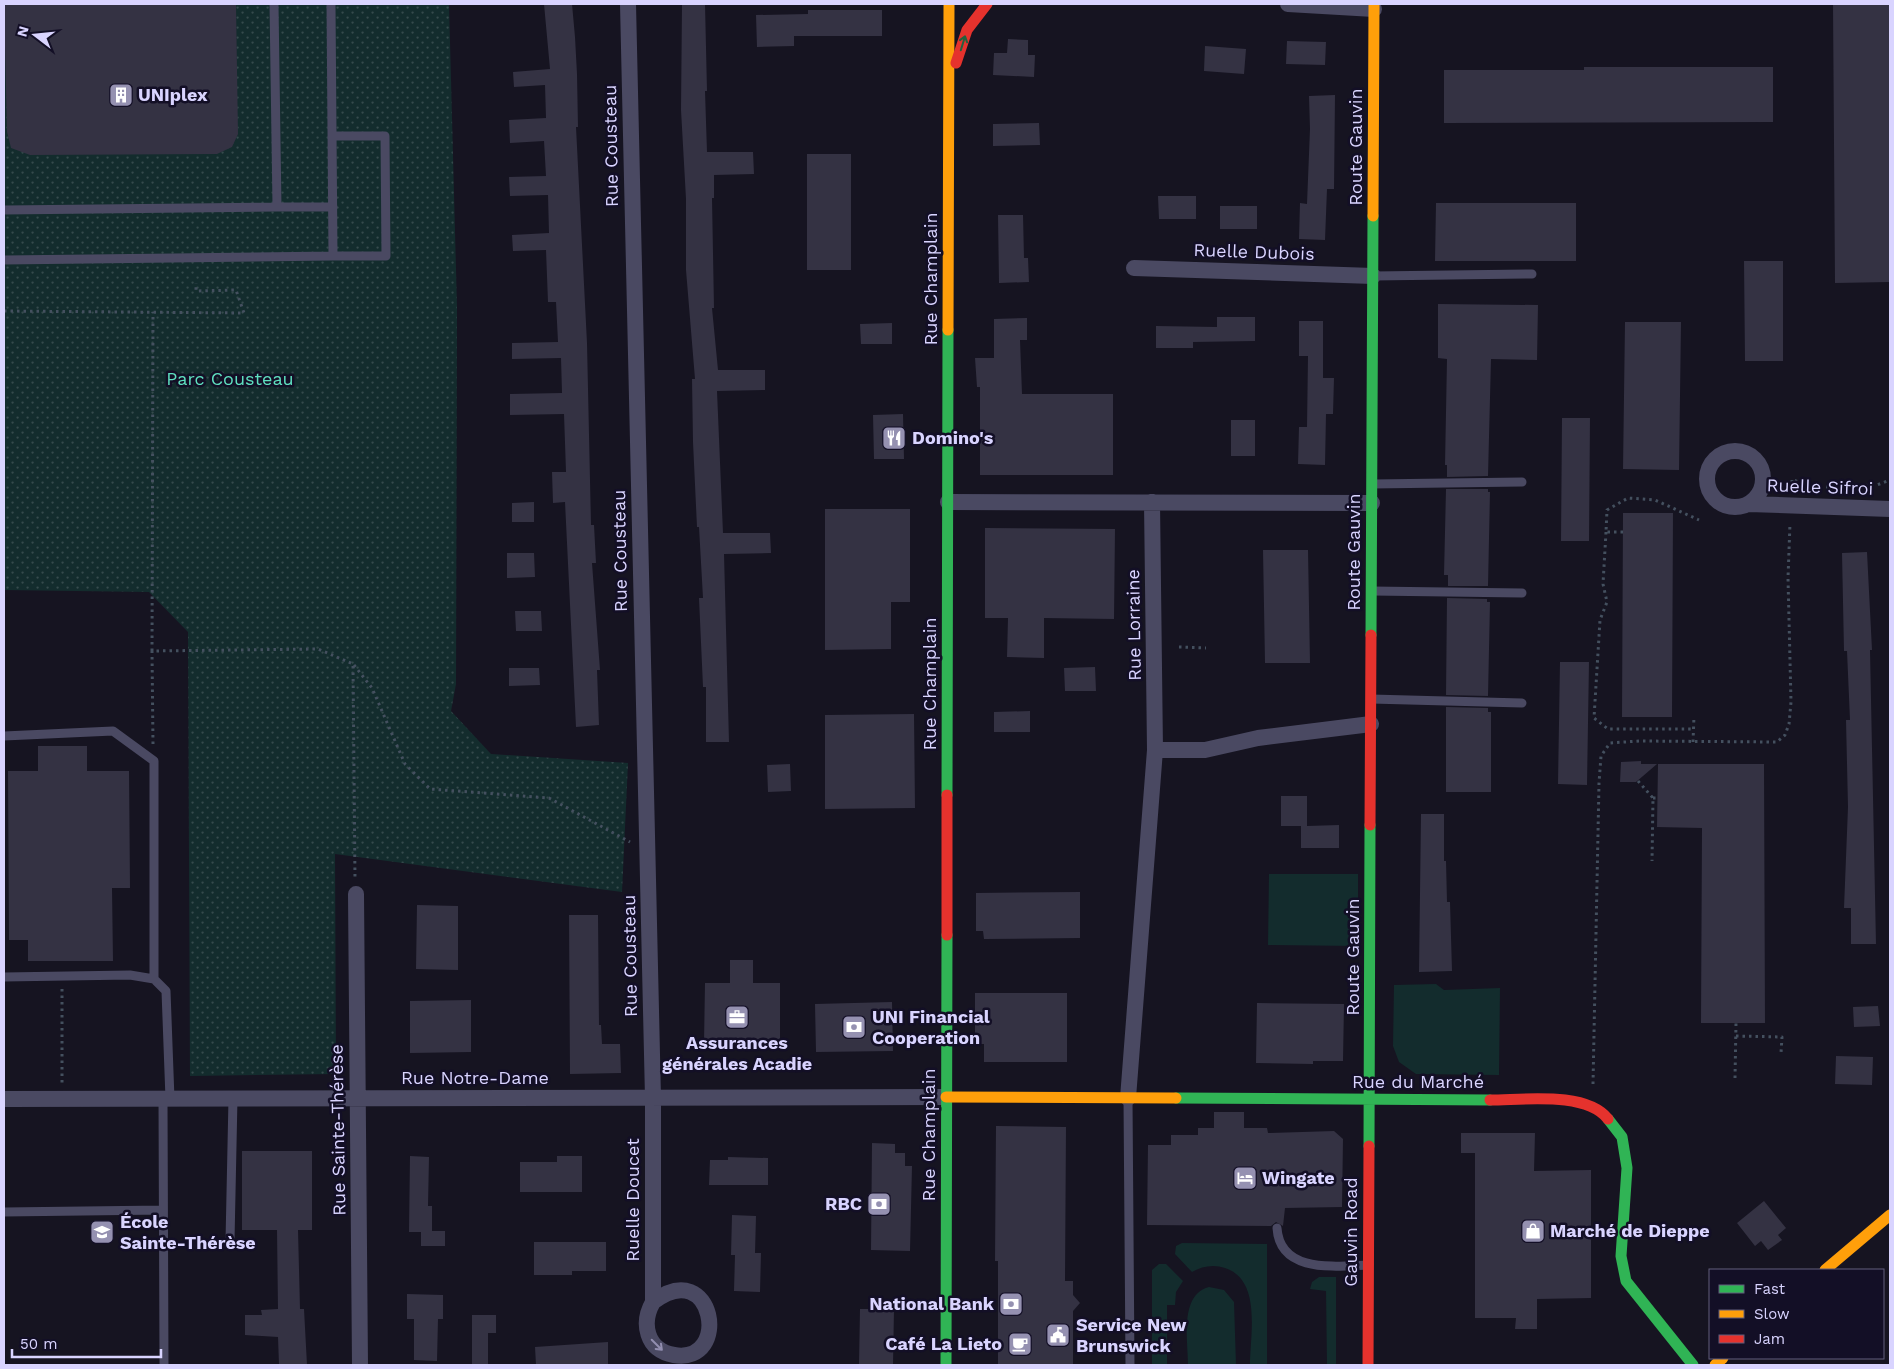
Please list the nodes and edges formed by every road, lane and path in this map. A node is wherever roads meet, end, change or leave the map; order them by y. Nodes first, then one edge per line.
1 (274, 4) edge
2 (331, 4) edge
3 (628, 4) edge
4 (949, 4) edge
5 (987, 4) edge
6 (1288, 4) edge
7 (1374, 6) edge
8 (949, 88) junction
9 (332, 136) junction
10 (277, 207) junction
11 (333, 207) junction
12 (4, 210) edge
13 (333, 256) junction
14 (4, 260) edge
15 (1134, 268) dead end
16 (1532, 274) dead end
17 (1373, 276) junction
18 (196, 283) dead end
19 (4, 311) edge
20 (153, 312) junction
21 (1792, 479) dead end
22 (1890, 480) edge
23 (1522, 482) dead end
24 (1372, 484) junction
25 (1815, 487) dead end
26 (1824, 487) dead end
27 (948, 502) junction
28 (1152, 502) junction
29 (1372, 503) junction
30 (1749, 504) dead end
31 (1890, 509) edge
32 (1699, 520) dead end
33 (1790, 526) dead end
34 (1606, 532) junction
35 (1622, 532) dead end
36 (1372, 591) junction
37 (1522, 593) dead end
38 (1179, 647) dead end
39 (1206, 648) dead end
40 (152, 651) junction
41 (353, 664) junction
42 (1371, 699) junction
43 (1522, 703) dead end
44 (1694, 716) dead end
45 (1371, 724) junction
46 (1693, 729) junction
47 (4, 736) edge
48 (1693, 742) junction
49 (1155, 750) junction
50 (154, 762) junction
51 (1638, 780) dead end
52 (1652, 798) junction
53 (1658, 798) dead end
54 (637, 846) dead end
55 (1652, 862) dead end
56 (356, 894) joint
57 (62, 976) junction
58 (4, 977) edge
59 (154, 979) junction
60 (1736, 1023) dead end
61 (1736, 1036) junction
62 (1781, 1053) dead end
63 (1735, 1078) dead end
64 (946, 1097) junction
65 (233, 1098) junction
66 (358, 1098) junction
67 (653, 1098) junction
68 (1128, 1098) junction
69 (4, 1099) edge
70 (62, 1099) junction
71 (166, 1099) junction
72 (1370, 1100) junction
73 (1592, 1107) junction
74 (163, 1210) junction
75 (4, 1212) edge
76 (1890, 1215) edge
77 (1277, 1228) dead end
78 (230, 1241) dead end
79 (1369, 1265) junction
80 (1827, 1269) edge
81 (653, 1302) dead end
82 (164, 1365) edge
83 (360, 1365) edge
84 (946, 1365) edge
85 (1130, 1365) edge
86 (1368, 1365) edge
87 (1693, 1365) edge

1 - 10 lane
2 - 9 lane
3 - 67 street, Rue Cousteau
4 - 8 street, Rue Champlain
8 -> 5 street
6 - 7 street
7 - 17 street, Route Gauvin
8 - 27 street, Rue Champlain
9 - 11 lane
9 - 13 lane
10 - 11 lane
10 - 12 lane
11 - 13 lane
13 - 14 lane
15 - 17 street, Ruelle Dubois
16 - 17 lane
17 - 24 street, Route Gauvin
18 - 20 path
19 - 20 path
20 - 40 path
21 - 25 path
22 - 26 path
23 - 24 lane
24 - 29 street, Route Gauvin
27 - 28 street
27 - 64 street, Rue Champlain
28 - 29 street
28 - 49 street, Rue Lorraine
29 - 36 street, Route Gauvin
30 - 31 street, Ruelle Sifroi
32 - 34 path
33 - 48 path
34 - 35 path
34 - 46 path
36 - 37 lane
36 - 42 street, Route Gauvin
38 - 39 path
40 - 41 path
40 - 50 path
41 - 54 path
41 - 56 path
42 - 43 lane
42 - 45 street, Route Gauvin
44 - 46 path
45 - 49 street
45 - 72 street, Route Gauvin
46 - 48 path
47 - 50 lane
48 - 73 path
49 - 68 street, Rue Lorraine
50 - 59 lane
51 - 52 path
52 - 53 path
52 - 55 path
56 - 66 street, Rue Sainte-Thérèse
57 - 58 lane
57 - 59 lane
57 - 70 path
59 - 71 lane
60 - 61 path
61 - 62 path
61 - 63 path
64 - 67 street, Rue Notre-Dame
64 - 68 street, Rue du Marché
64 - 84 street, Rue Champlain
65 - 66 street, Rue Notre-Dame
65 - 71 street, Rue Notre-Dame
65 - 78 lane
66 - 67 street, Rue Notre-Dame
66 - 83 street, Rue Sainte-Thérèse
67 - 81 street, Ruelle Doucet
68 - 72 street, Rue du Marché
68 - 85 lane
69 - 70 street, Rue Notre-Dame
70 - 71 street, Rue Notre-Dame
71 - 74 lane
72 - 73 street, Rue du Marché
72 - 79 street, Gauvin Road
73 - 87 street, Rue du Marché
74 - 75 lane
74 - 82 lane
76 - 80 street
77 - 79 lane
79 - 86 street, Gauvin Road

